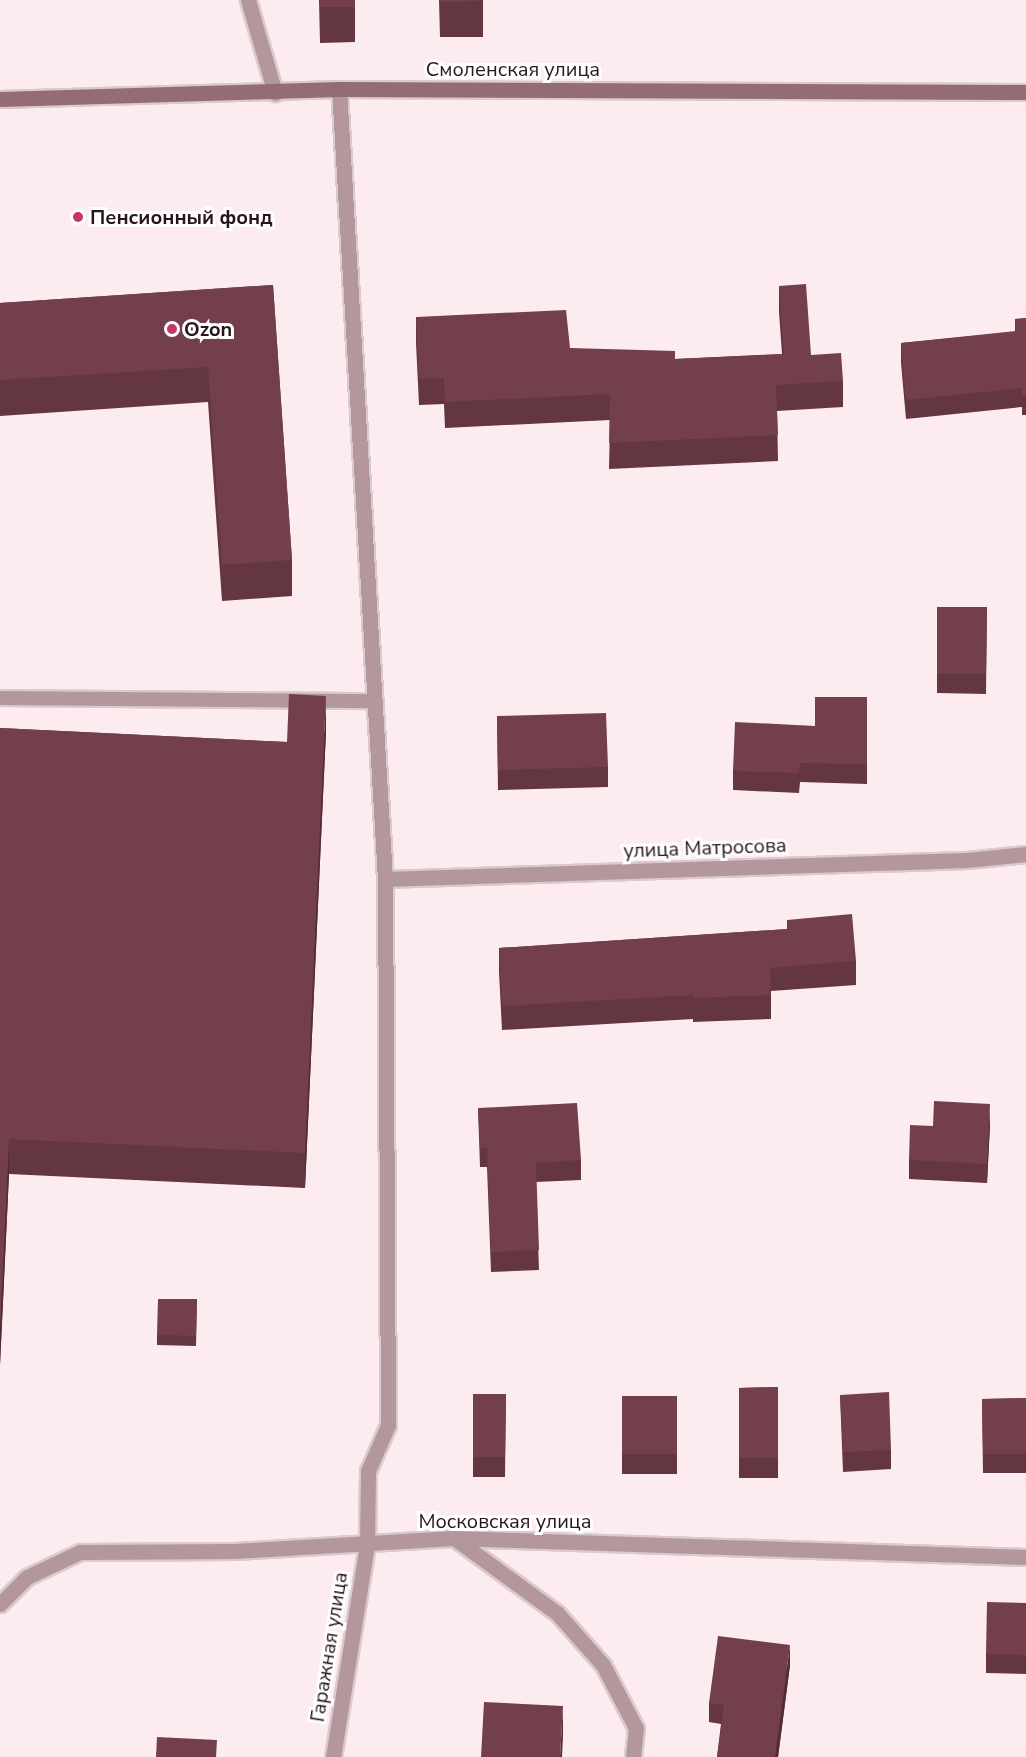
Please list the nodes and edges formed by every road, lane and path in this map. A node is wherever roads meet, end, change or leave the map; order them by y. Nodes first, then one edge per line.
1 (248, 0) edge
2 (339, 89) junction
3 (1026, 92) edge
4 (275, 93) junction
5 (0, 99) edge
6 (0, 698) edge
7 (375, 701) junction
8 (1026, 854) edge
9 (385, 879) junction
10 (454, 1538) junction
11 (367, 1544) junction
12 (1026, 1557) edge
13 (0, 1604) edge
14 (333, 1757) edge
15 (633, 1757) edge

1 - 4 street
2 - 3 main road, Смоленская улица
2 - 4 main road, Смоленская улица
2 - 7 street, Гаражная улица
4 - 5 main road, Смоленская улица
6 - 7 lane
7 - 9 street, Гаражная улица
8 - 9 street, улица Матросова
9 - 11 street, Гаражная улица
10 - 11 street, Московская улица
10 - 12 street, Московская улица
10 - 15 street
11 - 13 street, Московская улица
11 - 14 street, Гаражная улица

